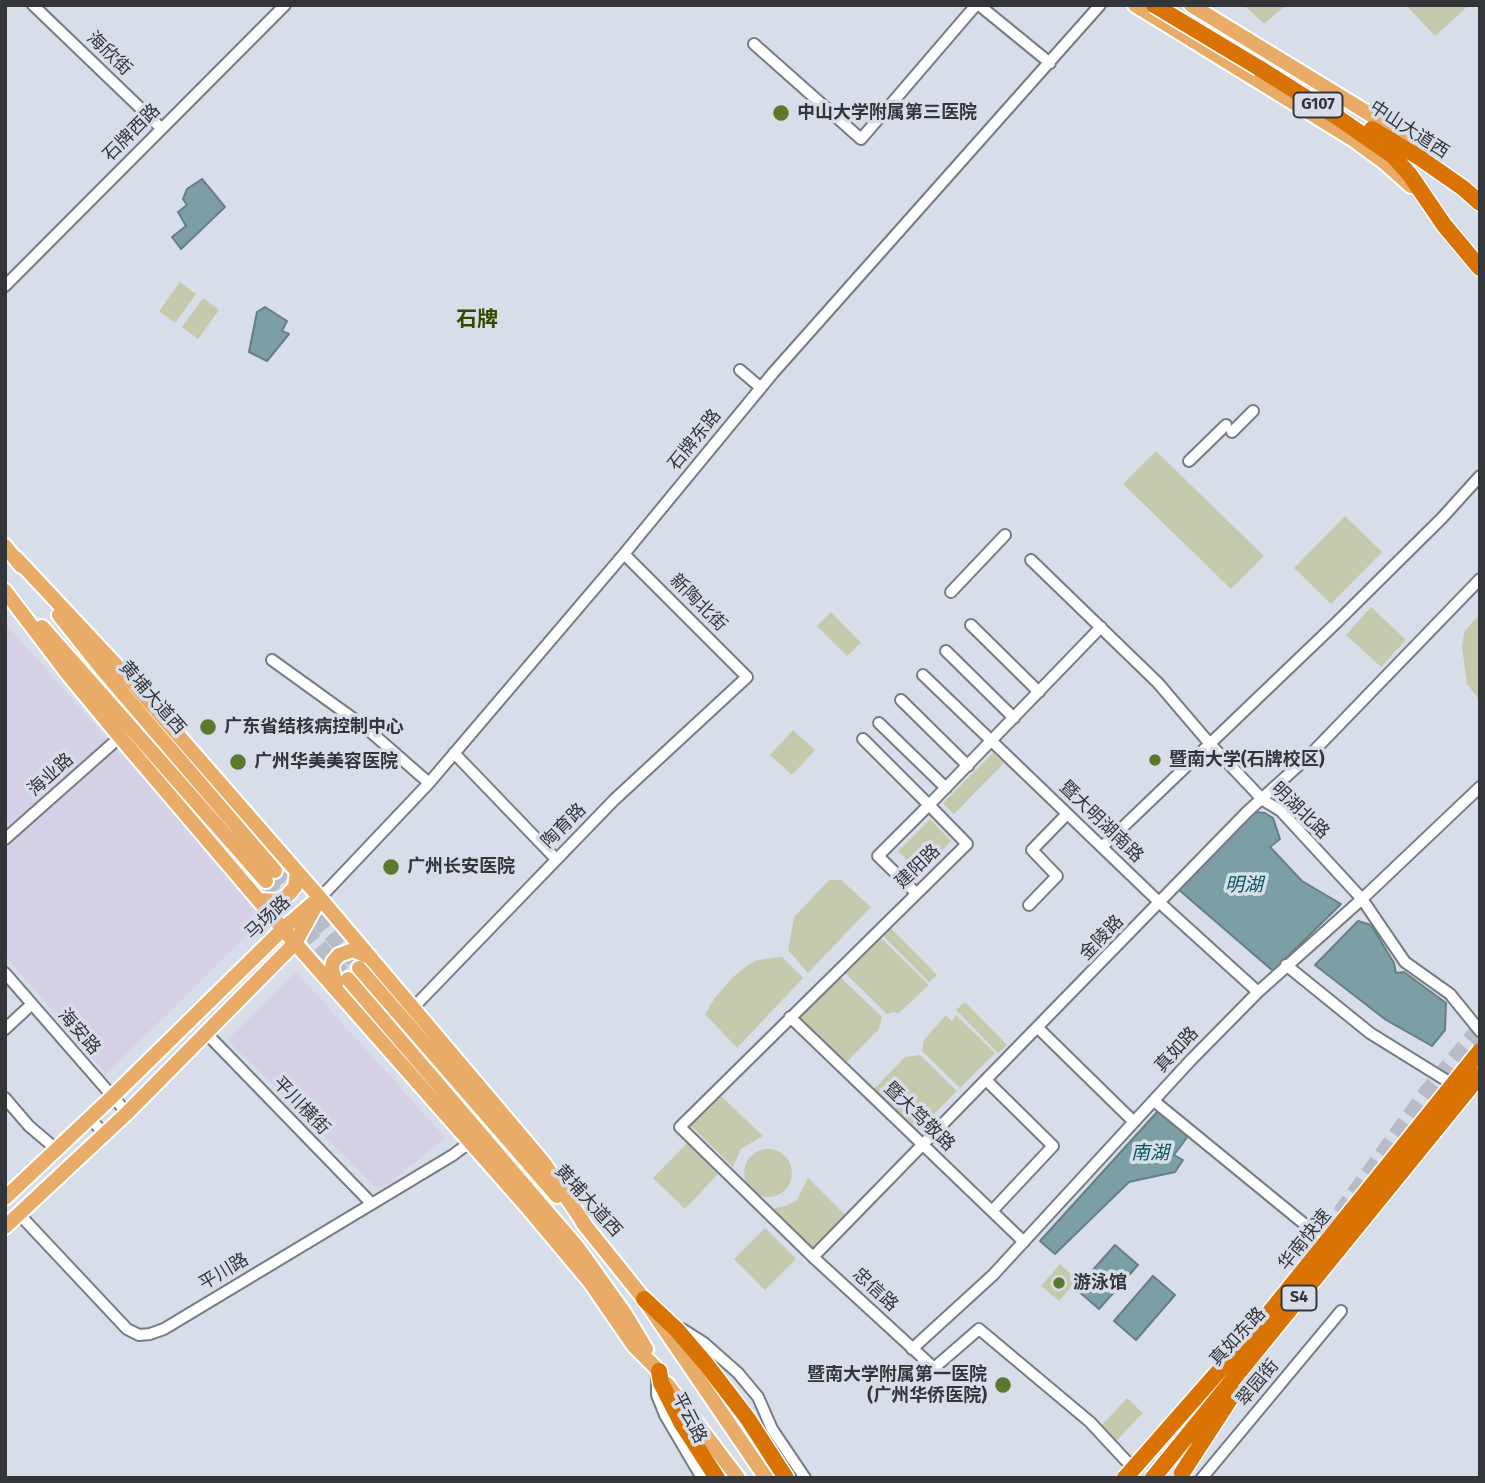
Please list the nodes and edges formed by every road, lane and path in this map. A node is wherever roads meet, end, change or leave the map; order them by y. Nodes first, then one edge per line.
1 (33, 5) edge
2 (285, 5) edge
3 (978, 5) edge
4 (1100, 5) edge
5 (1135, 5) edge
6 (1154, 5) edge
7 (1172, 5) edge
8 (1191, 5) edge
9 (1168, 26) junction
10 (754, 44) dead end
11 (1050, 63) junction
12 (1260, 65) junction
13 (161, 128) junction
14 (1449, 178) junction
15 (1428, 202) junction
16 (1480, 203) edge
17 (1480, 268) edge
18 (5, 286) edge
19 (740, 370) dead end
20 (761, 388) junction
21 (1253, 411) dead end
22 (1188, 461) dead end
23 (1480, 476) edge
24 (1005, 535) dead end
25 (5, 546) edge
26 (624, 554) junction
27 (16, 558) junction
28 (1031, 560) dead end
29 (1480, 579) edge
30 (5, 590) edge
31 (951, 592) dead end
32 (971, 625) dead end
33 (1101, 627) junction
34 (946, 651) dead end
35 (272, 660) dead end
36 (923, 675) dead end
37 (747, 677) joint
38 (1040, 692) junction
39 (901, 699) dead end
40 (1014, 718) junction
41 (879, 723) dead end
42 (120, 737) junction
43 (863, 739) dead end
44 (992, 740) junction
45 (1210, 744) junction
46 (454, 753) junction
47 (968, 765) junction
48 (429, 783) junction
49 (1480, 787) edge
50 (946, 788) junction
51 (1263, 800) junction
52 (1467, 800) junction
53 (1480, 800) edge
54 (929, 805) junction
55 (1067, 814) junction
56 (5, 839) edge
57 (1102, 847) junction
58 (556, 859) junction
59 (297, 872) junction
60 (916, 893) junction
61 (320, 898) junction
62 (1363, 899) junction
63 (259, 900) junction
64 (1160, 903) junction
65 (1029, 905) dead end
66 (283, 929) junction
67 (295, 943) junction
68 (371, 958) junction
69 (1286, 965) junction
70 (5, 973) edge
71 (338, 992) junction
72 (1258, 992) junction
73 (32, 1004) junction
74 (413, 1008) junction
75 (790, 1017) junction
76 (1038, 1028) junction
77 (5, 1029) edge
78 (1480, 1031) edge
79 (206, 1033) junction
80 (1480, 1051) edge
81 (1480, 1075) edge
82 (986, 1080) junction
83 (1465, 1093) junction
84 (112, 1097) junction
85 (5, 1098) edge
86 (1154, 1101) junction
87 (127, 1113) junction
88 (90, 1118) junction
89 (1134, 1122) junction
90 (104, 1134) junction
91 (469, 1143) junction
92 (923, 1145) junction
93 (56, 1150) junction
94 (5, 1198) edge
95 (372, 1204) junction
96 (992, 1211) junction
97 (19, 1214) junction
98 (5, 1227) edge
99 (587, 1228) junction
100 (1024, 1242) junction
101 (1339, 1248) junction
102 (813, 1257) junction
103 (644, 1299) junction
104 (1341, 1311) dead end
105 (665, 1318) junction
106 (912, 1349) junction
107 (659, 1371) junction
108 (746, 1383) junction
109 (729, 1394) junction
110 (1182, 1473) dead end
111 (1123, 1475) edge
112 (702, 1478) edge
113 (717, 1478) edge
114 (738, 1478) edge
115 (766, 1478) edge
116 (786, 1478) edge
117 (805, 1478) edge
118 (1153, 1478) edge
119 (1202, 1478) edge

1 - 13 street, 海欣街
2 - 13 street, 石牌西路
3 - 10 street
3 - 11 street
4 - 11 street, 石牌东路
5 - 9 main road
6 - 12 highway, 中山大道西 / G107, bridge
7 - 9 main road
7 - 12 highway, 中山大道西 / G107
8 - 14 main road
9 - 15 main road
11 - 20 street, 石牌东路
12 - 14 highway, 中山大道西 / G107
12 - 15 highway, 中山大道西 / G107
13 - 18 street, 石牌西路
14 - 16 highway, 中山大道西 / G107
15 - 17 highway, 中山大道西 / G107
19 - 20 street
20 - 26 street, 石牌东路
21 - 22 street
23 - 45 street
24 - 31 street
25 - 27 main road, 黄埔大道西
26 - 37 street, 新陶北街
26 - 46 street, 石牌东路
27 - 30 main road, 黄埔大道西
27 - 59 main road
28 - 33 street, 明湖北路
29 - 51 street, 金陵路
30 - 42 main road
32 - 38 street
33 - 38 street
33 - 45 street, 明湖北路
34 - 40 street
35 - 48 street
36 - 44 street, 暨大明湖南路
37 - 58 street, 陶育路
38 - 40 street
39 - 47 street
40 - 44 street
41 - 50 street
42 - 56 street, 海业路
42 - 63 main road
43 - 54 street
44 - 47 street
44 - 55 street, 暨大明湖南路
45 - 51 street, 明湖北路
45 - 57 street
46 - 48 street, 石牌东路
46 - 58 street
47 - 50 street
48 - 61 street, 石牌东路
49 - 52 street, 真如路
50 - 54 street
51 - 62 street, 明湖北路
51 - 64 street, 金陵路
52 - 53 street
52 - 62 street, 真如路
54 - 60 street
54 - 60 street, 建阳路
55 - 57 street, 暨大明湖南路
55 - 65 street
57 - 64 street, 暨大明湖南路
58 - 74 street, 陶育路
59 - 61 main road
59 - 63 main road
60 - 75 street, 建阳路
61 - 66 main road, 马场路
61 - 67 main road, 马场路
61 - 68 main road
62 - 69 street, 真如路
62 - 78 street, 明湖北路
63 - 66 main road
64 - 72 street, 暨大明湖南路
64 - 76 street, 金陵路
66 - 67 main road
66 - 84 main road, 马场路
67 - 71 main road
67 - 79 main road, 马场路
68 - 71 main road
68 - 74 main road
69 - 72 street, 真如路
69 - 83 street
70 - 73 street, 海安路
71 - 91 main road
72 - 86 street, 真如路
73 - 77 street
73 - 84 street, 海安路
74 - 99 main road
75 - 92 street, 暨大笃敬路
75 - 102 street, 建阳路
76 - 82 street, 金陵路
76 - 89 street
79 - 87 main road, 马场路
79 - 95 street, 平川横街
80 - 111 highway, 华南快速 / S4, bridge
81 - 83 street, 真如东路
81 - 101 highway, 华南快速 / S4, bridge
82 - 92 street, 金陵路
82 - 96 street
83 - 101 street, 真如东路
84 - 87 street, 海安路
84 - 88 main road, 马场路
85 - 93 street
86 - 89 street, 真如路
86 - 101 street
87 - 90 main road, 马场路
88 - 90 street
88 - 93 main road, 马场路
89 - 100 street, 真如路
90 - 97 main road, 马场路
91 - 95 street, 平川路
91 - 107 main road
92 - 96 street, 暨大笃敬路
92 - 102 street, 金陵路
93 - 94 main road, 马场路
95 - 97 street, 平川路
96 - 100 street, 暨大笃敬路
97 - 98 main road, 马场路
99 - 103 main road, 黄埔大道西
99 - 107 main road, 黄埔大道西
100 - 106 street, 真如路
101 - 110 highway, bridge
101 - 111 street, 真如东路
101 - 118 highway, 华南快速 / S4, bridge
102 - 106 street, 忠信路
103 - 105 highway
103 - 115 main road, 黄埔大道西
104 - 119 street, 翠园街
105 - 108 street
105 - 109 highway
106 - 111 street, 忠信路
107 - 112 street, 平云路
107 - 113 highway
107 - 114 main road, 黄埔大道西
108 - 109 street
108 - 117 street
109 - 116 highway

